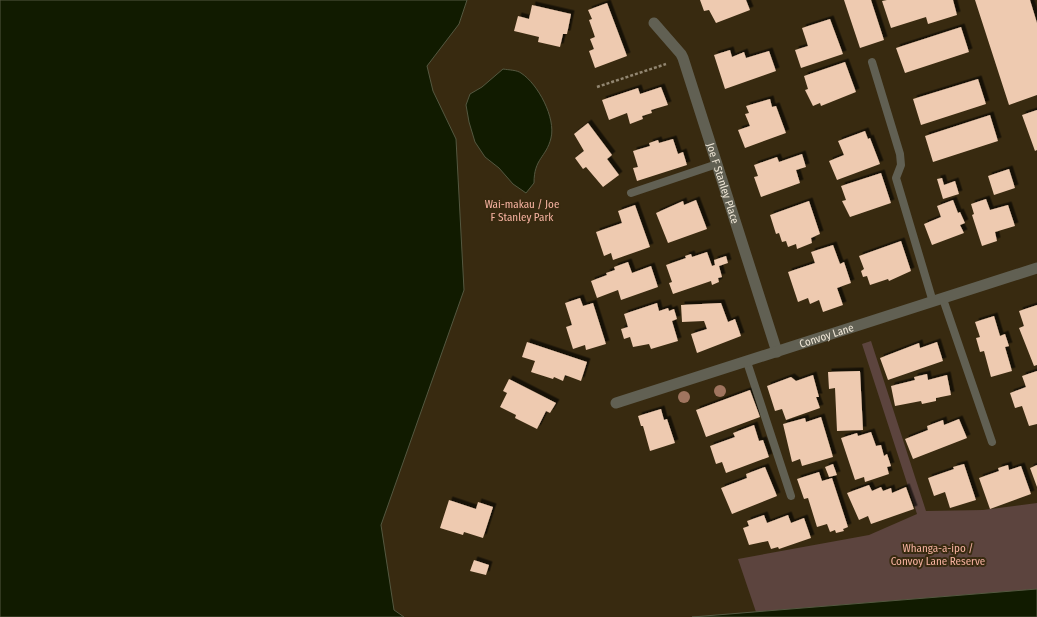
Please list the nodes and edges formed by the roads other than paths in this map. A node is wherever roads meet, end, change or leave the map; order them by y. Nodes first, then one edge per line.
1 (654, 23) dead end
2 (872, 62) dead end
3 (717, 164) junction
4 (631, 193) dead end
5 (1037, 268) edge
6 (938, 301) junction
7 (777, 352) junction
8 (747, 362) junction
9 (616, 403) dead end
10 (992, 442) dead end
11 (791, 496) dead end

1 - 3 street, Joe F Stanley Place
2 - 6 lane
3 - 4 lane
3 - 7 street, Joe F Stanley Place
5 - 6 street, Convoy Lane
6 - 7 street, Convoy Lane
6 - 10 lane
7 - 8 street, Convoy Lane
8 - 9 street, Convoy Lane
8 - 11 lane

